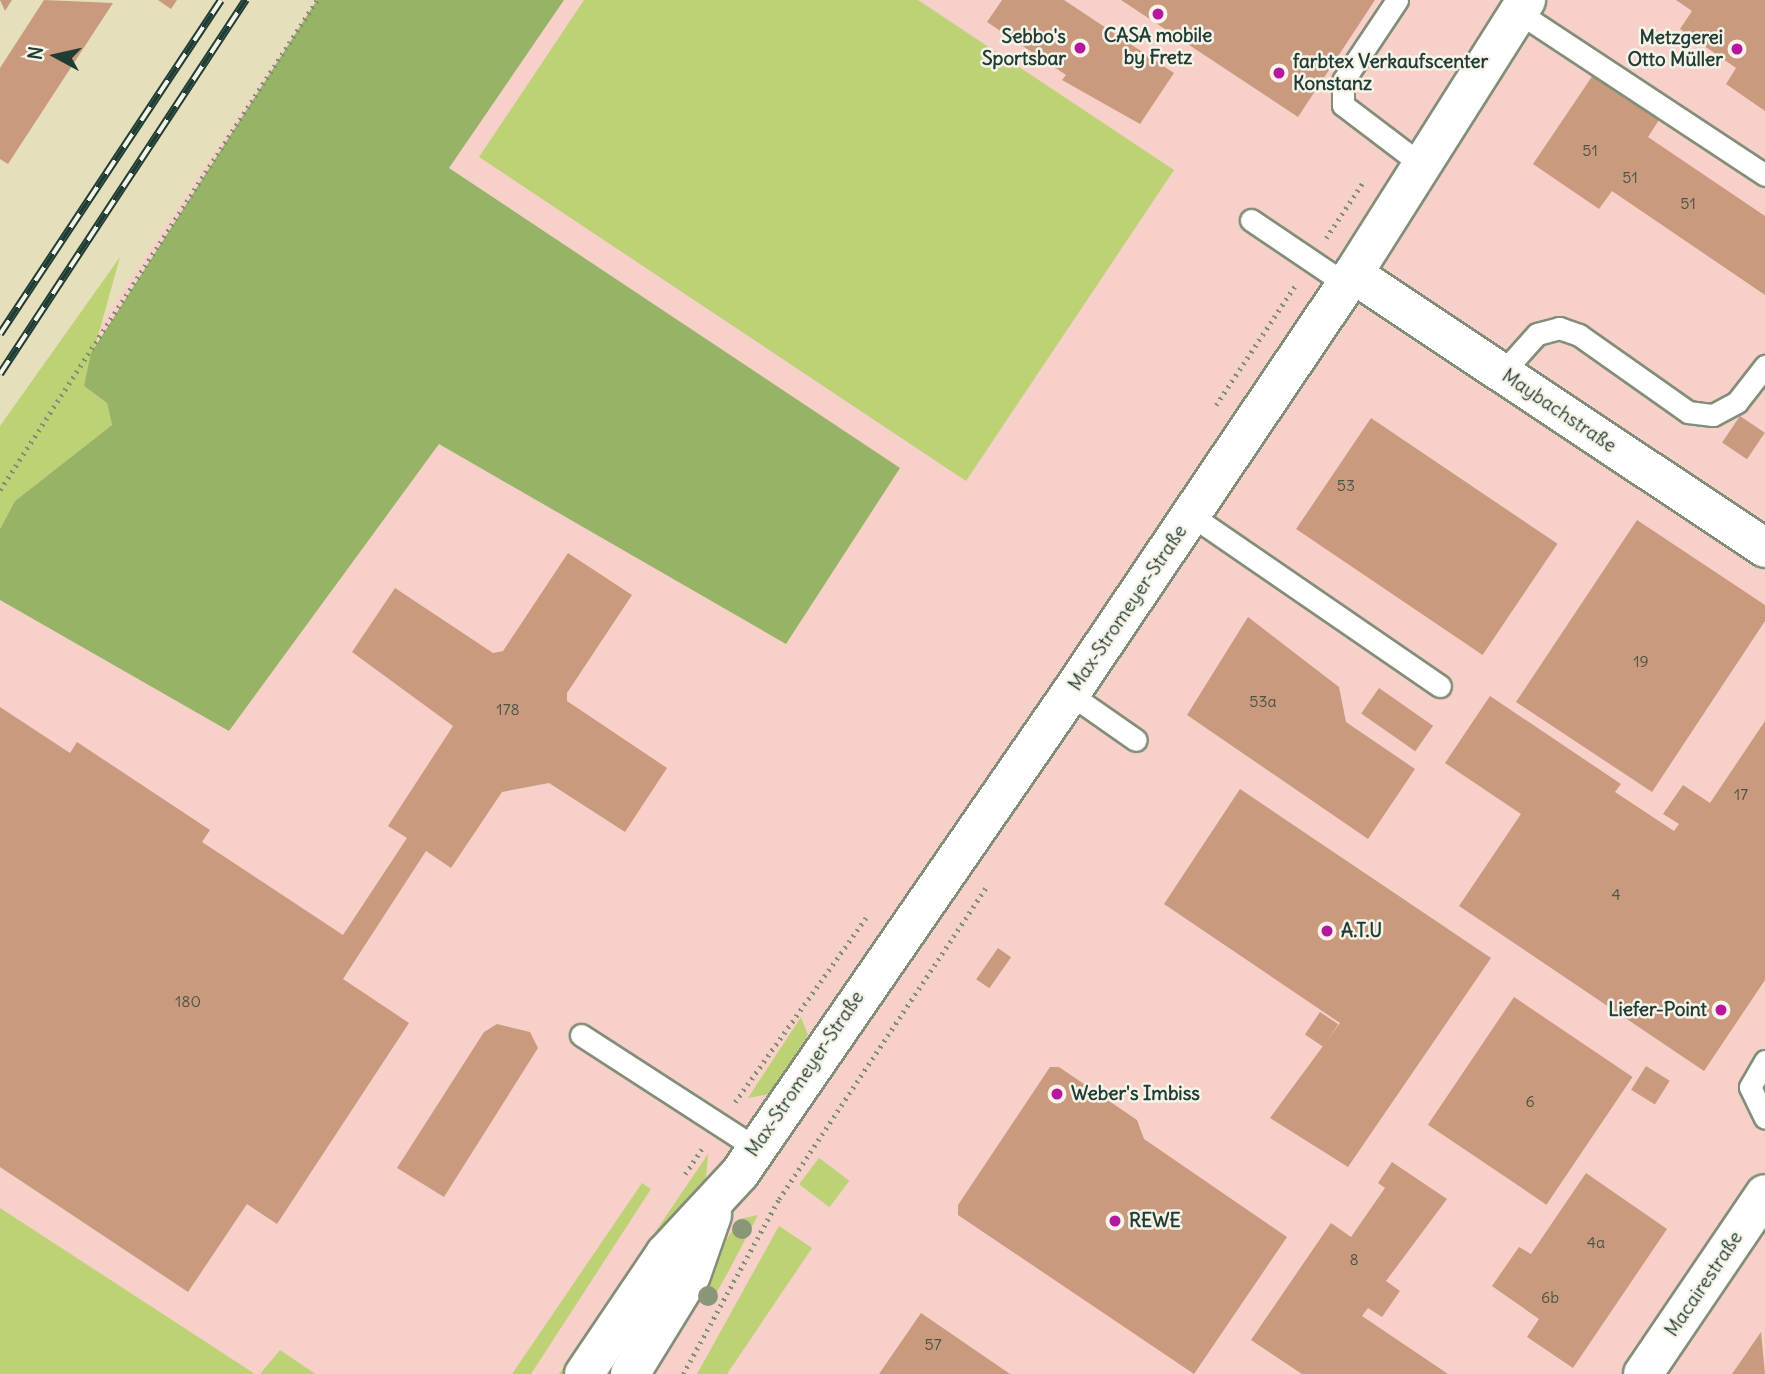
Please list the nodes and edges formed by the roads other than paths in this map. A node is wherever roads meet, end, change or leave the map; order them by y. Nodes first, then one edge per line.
1 (1397, 0) edge
2 (1522, 6) edge
3 (1422, 165) junction
4 (1765, 175) edge
5 (1251, 220) dead end
6 (1349, 279) junction
7 (1765, 366) edge
8 (1502, 373) junction
9 (1191, 515) junction
10 (1765, 548) edge
11 (1440, 686) dead end
12 (1070, 694) junction
13 (1136, 740) dead end
14 (581, 1035) dead end
15 (1765, 1061) edge
16 (1765, 1118) edge
17 (756, 1147) junction
18 (1765, 1194) edge
19 (715, 1207) junction
20 (584, 1374) edge
21 (630, 1374) edge
22 (1643, 1374) edge

1 - 3 lane
2 - 3 street, Max-Stromeyer-Straße
2 - 4 lane
3 - 6 street, Max-Stromeyer-Straße
5 - 6 lane
6 - 8 street, Maybachstraße
6 - 9 street, Max-Stromeyer-Straße
7 - 8 lane
8 - 10 street, Maybachstraße
9 - 11 lane
9 - 12 street, Max-Stromeyer-Straße
12 - 13 lane
12 - 17 street, Max-Stromeyer-Straße
14 - 17 lane
15 - 16 lane
17 - 19 street, Max-Stromeyer-Straße
18 - 22 street, Macairestraße
19 - 20 street, Max-Stromeyer-Straße
19 - 21 street, Max-Stromeyer-Straße

